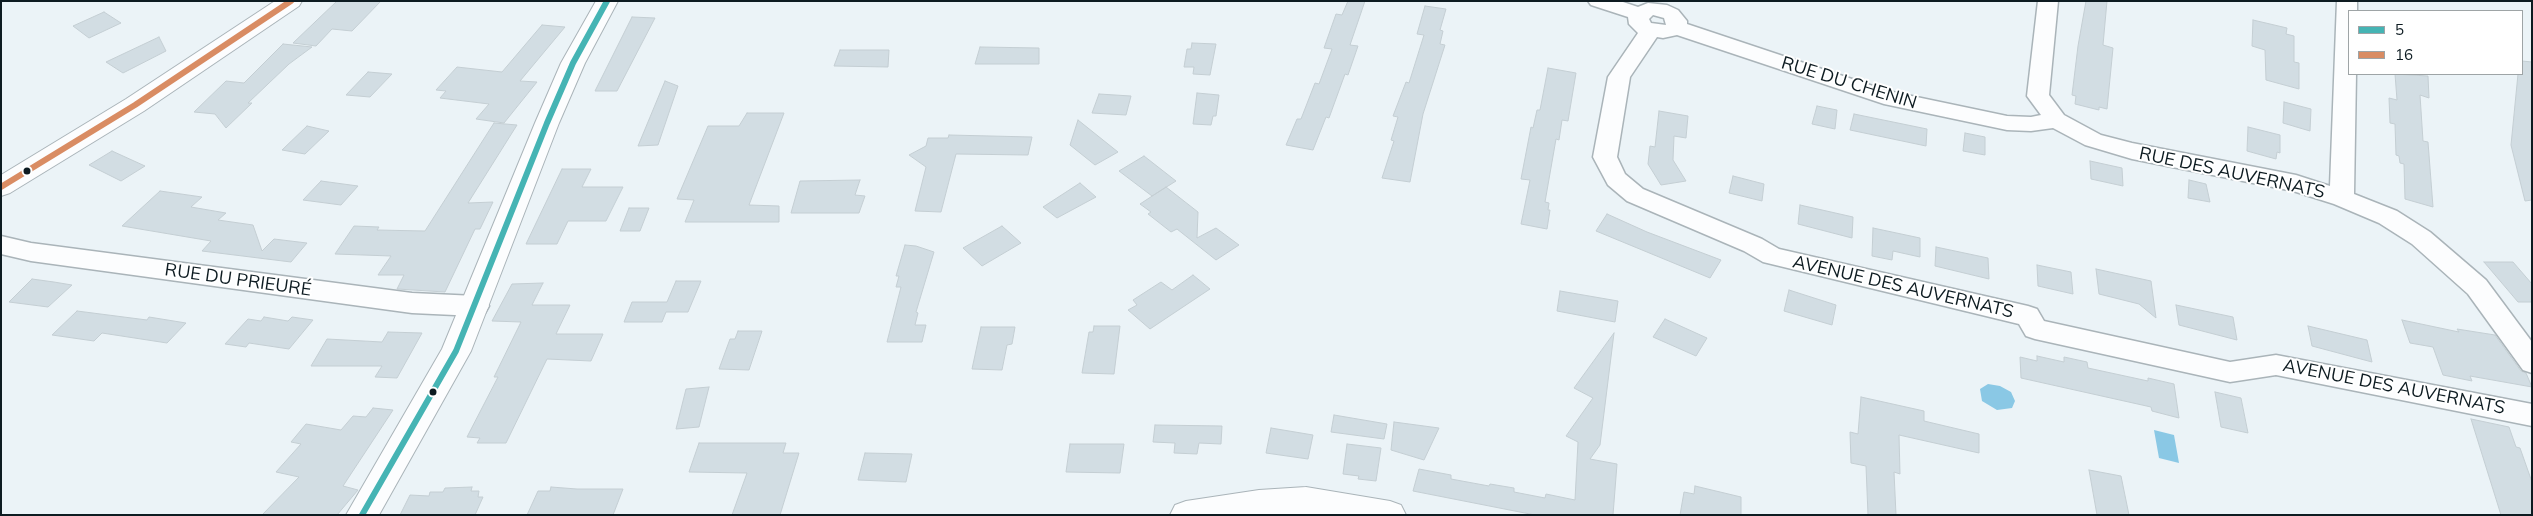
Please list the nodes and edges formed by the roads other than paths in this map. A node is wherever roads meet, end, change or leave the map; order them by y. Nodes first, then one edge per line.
1 (291, 1) edge
2 (607, 1) edge
3 (1598, 1) edge
4 (2048, 1) edge
5 (2346, 1) edge
6 (1671, 13) edge
7 (1645, 22) junction
8 (2056, 120) junction
9 (1, 186) edge
10 (2342, 198) junction
11 (1, 245) edge
12 (476, 306) junction
13 (2532, 363) edge
14 (2532, 415) edge
15 (362, 515) edge
16 (1186, 515) edge
17 (1390, 515) edge

1 - 9 street
2 - 12 street
3 - 7 street
4 - 8 street, RUE DES AUVERNATS
5 - 10 street
6 - 7 street
6 - 8 street, RUE DU CHENIN
7 - 14 street, AVENUE DES AUVERNATS
8 - 10 street, RUE DES AUVERNATS
10 - 13 street, RUE DES AUVERNATS
11 - 12 street, RUE DU PRIEURÉ
12 - 15 street
16 - 17 street

